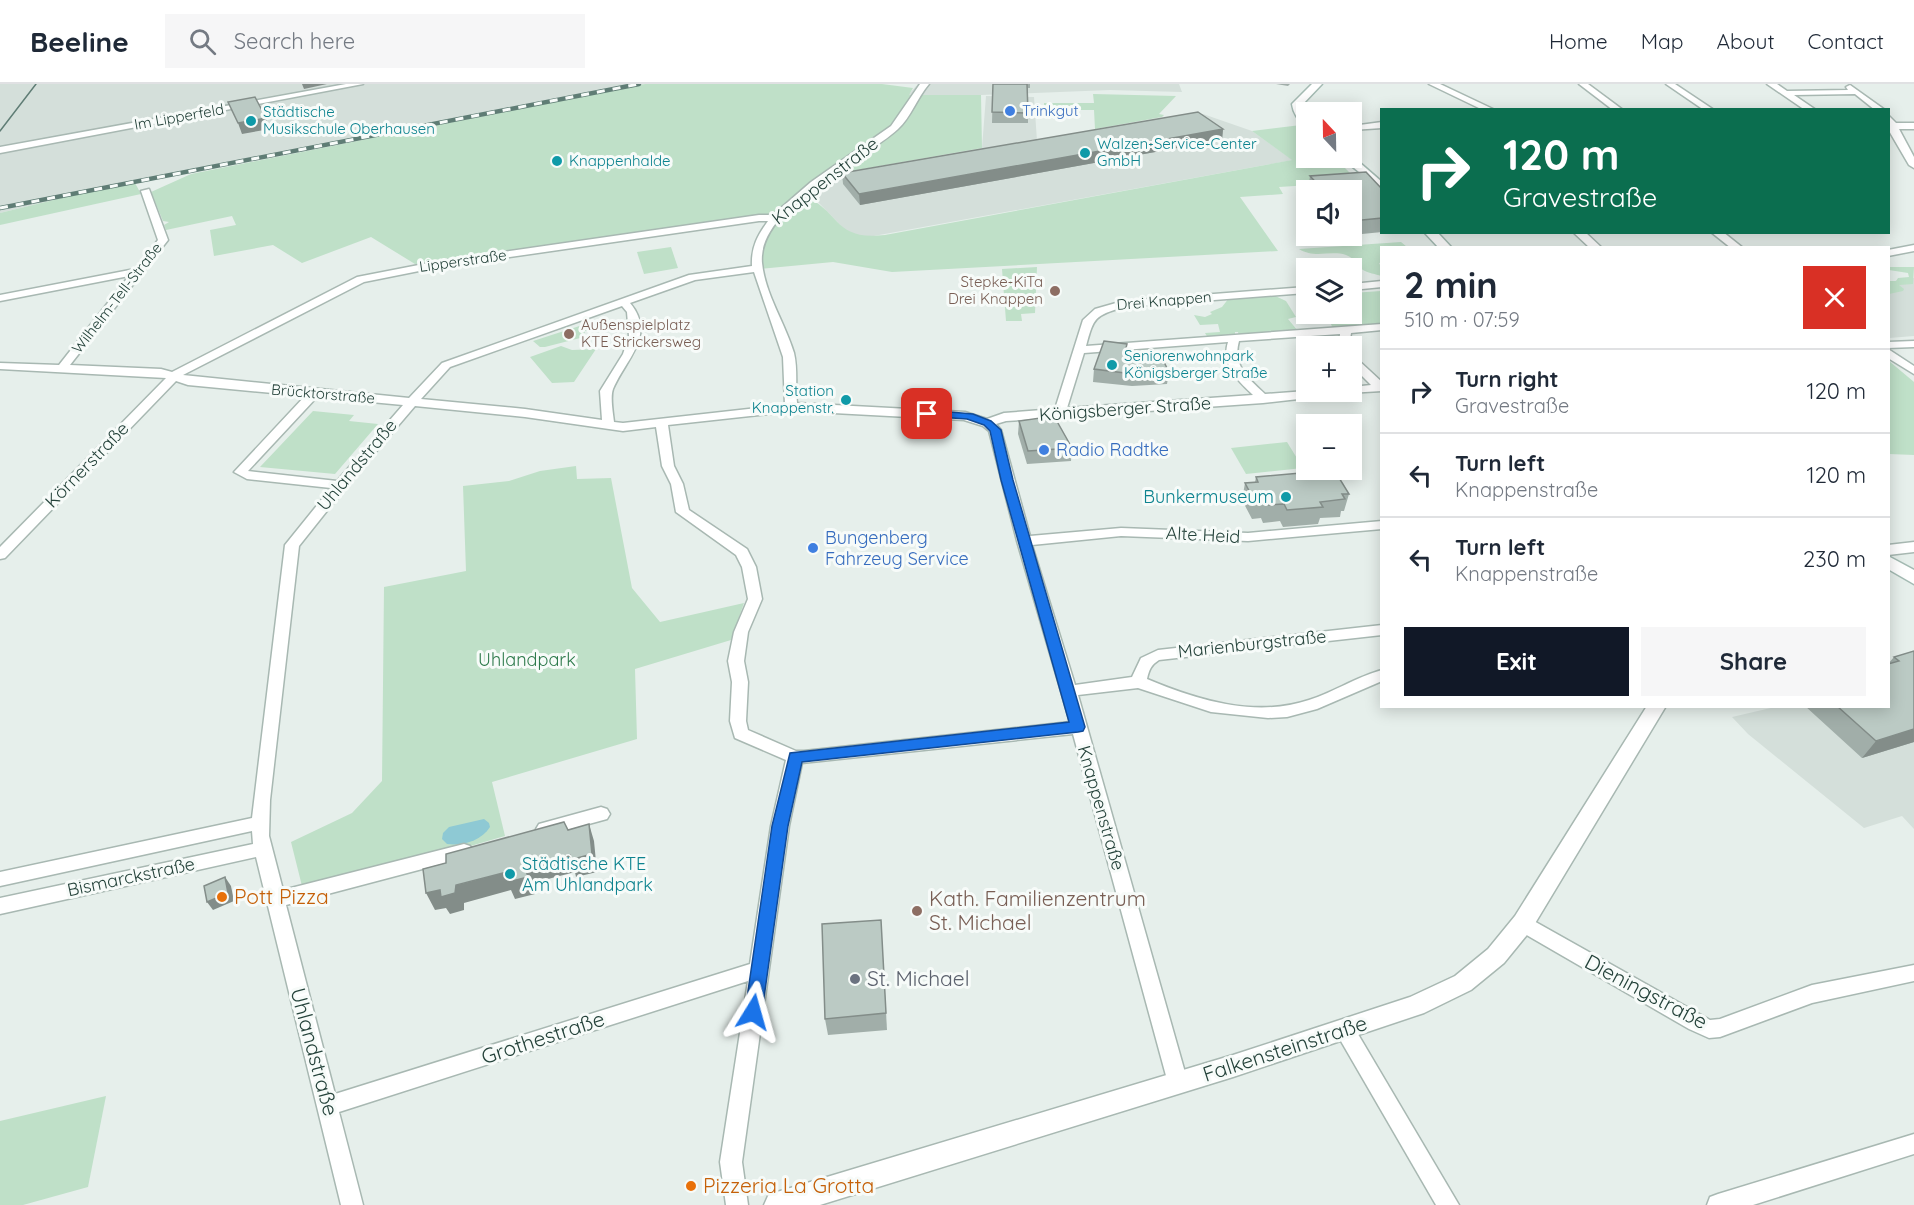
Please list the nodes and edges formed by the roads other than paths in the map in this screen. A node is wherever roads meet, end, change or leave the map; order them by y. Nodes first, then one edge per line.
1 (359, 84) edge
2 (925, 84) edge
3 (1317, 84) edge
4 (1433, 84) edge
5 (1583, 84) edge
6 (1670, 84) edge
7 (1771, 84) edge
8 (1846, 84) edge
9 (1858, 92) junction
10 (1785, 93) junction
11 (1299, 102) edge
12 (1487, 108) edge
13 (1615, 108) edge
14 (1707, 108) edge
15 (1809, 108) edge
16 (1878, 108) edge
17 (1380, 125) edge
18 (1891, 126) edge
19 (1914, 126) edge
20 (1362, 127) edge
21 (0, 150) edge
22 (1914, 165) edge
23 (1359, 168) edge
24 (1380, 186) edge
25 (146, 191) dead end
26 (774, 218) junction
27 (1432, 234) edge
28 (1580, 234) edge
29 (1719, 234) edge
30 (1444, 246) edge
31 (1595, 246) edge
32 (1735, 246) edge
33 (1914, 248) edge
34 (1890, 253) edge
35 (758, 268) junction
36 (139, 271) junction
37 (1380, 284) edge
38 (1362, 285) edge
39 (1296, 291) edge
40 (0, 298) edge
41 (623, 301) junction
42 (1380, 327) edge
43 (1346, 330) junction
44 (1345, 336) edge
45 (1234, 339) junction
46 (1914, 344) edge
47 (1890, 345) edge
48 (1078, 350) junction
49 (1890, 353) edge
50 (0, 366) edge
51 (62, 368) junction
52 (1362, 369) edge
53 (1914, 371) edge
54 (175, 375) junction
55 (1380, 386) edge
56 (1380, 387) edge
57 (1362, 389) edge
58 (314, 393) junction
59 (1296, 396) edge
60 (1263, 399) junction
61 (412, 402) junction
62 (791, 407) junction
63 (1060, 413) junction
64 (987, 423) junction
65 (662, 424) junction
66 (608, 425) junction
67 (341, 485) junction
68 (1380, 525) edge
69 (1024, 541) junction
70 (1914, 547) edge
71 (1890, 550) edge
72 (0, 555) edge
73 (1890, 562) edge
74 (1914, 578) edge
75 (1380, 630) edge
76 (1380, 676) edge
77 (1139, 682) junction
78 (1068, 691) junction
79 (1656, 708) edge
80 (1078, 727) junction
81 (795, 757) junction
82 (601, 814) dead end
83 (259, 823) junction
84 (528, 834) edge
85 (486, 845) edge
86 (262, 849) junction
87 (0, 879) edge
88 (275, 900) junction
89 (0, 906) edge
90 (1523, 923) junction
91 (759, 971) junction
92 (1914, 973) edge
93 (1345, 1030) junction
94 (1178, 1083) junction
95 (328, 1106) junction
96 (1914, 1144) edge
97 (352, 1205) edge
98 (737, 1205) edge
99 (777, 1205) edge
100 (1448, 1205) edge
101 (1718, 1205) edge

1 - 21 street, Im Lipperfeld
2 - 26 street, Knappenstraße
3 - 11 street
4 - 12 street
5 - 13 street
6 - 14 street
7 - 10 street
8 - 9 street
9 - 10 street
9 - 16 street
10 - 15 street
17 - 20 street
18 - 19 street
18 - 22 street
23 - 24 street
25 - 36 street, Wilhelm-Tell-Straße
26 - 35 street, Knappenstraße
26 - 54 street, Lipperstraße
27 - 30 street
28 - 31 street
29 - 32 street
33 - 34 street
35 - 41 street, Uhlandstraße
35 - 62 street, Knappenstraße
36 - 40 street
36 - 51 street, Wilhelm-Tell-Straße
37 - 38 street
39 - 48 street, Drei Knappen
41 - 61 street, Uhlandstraße
41 - 66 street
42 - 43 street
43 - 44 street
43 - 45 street
45 - 48 street
45 - 60 street
46 - 47 street
48 - 63 street, Drei Knappen
49 - 53 street
50 - 51 street, Brücktorstraße
51 - 54 street, Brücktorstraße
52 - 55 street
54 - 58 street, Brücktorstraße
54 - 72 street, Körnerstraße
56 - 57 street
58 - 61 street, Brücktorstraße
58 - 67 street
59 - 60 street, Königsberger Straße
60 - 63 street, Königsberger Straße
61 - 66 street, Brücktorstraße
61 - 67 street, Uhlandstraße
62 - 64 street
62 - 65 street, Brücktorstraße
63 - 64 street, Königsberger Straße
64 - 69 street, Knappenstraße
65 - 66 street, Brücktorstraße
65 - 81 street
67 - 83 street, Uhlandstraße
68 - 69 street, Alte Heid
69 - 78 street, Knappenstraße
70 - 71 street
73 - 74 street
75 - 77 street, Marienburgstraße
76 - 77 street
77 - 78 street
78 - 80 street, Knappenstraße
79 - 90 street, Falkensteinstraße
80 - 81 street
80 - 94 street, Knappenstraße
81 - 91 street
82 - 84 street
83 - 86 street, Uhlandstraße
83 - 87 street, Bismarckstraße
85 - 88 street
86 - 88 street, Uhlandstraße
86 - 89 street, Bismarckstraße
88 - 95 street, Uhlandstraße
90 - 92 street, Dieningstraße
90 - 93 street, Falkensteinstraße
91 - 95 street, Grothestraße
91 - 98 street
93 - 94 street, Falkensteinstraße
93 - 100 street
94 - 99 street, Falkensteinstraße
95 - 97 street, Uhlandstraße
96 - 101 street

